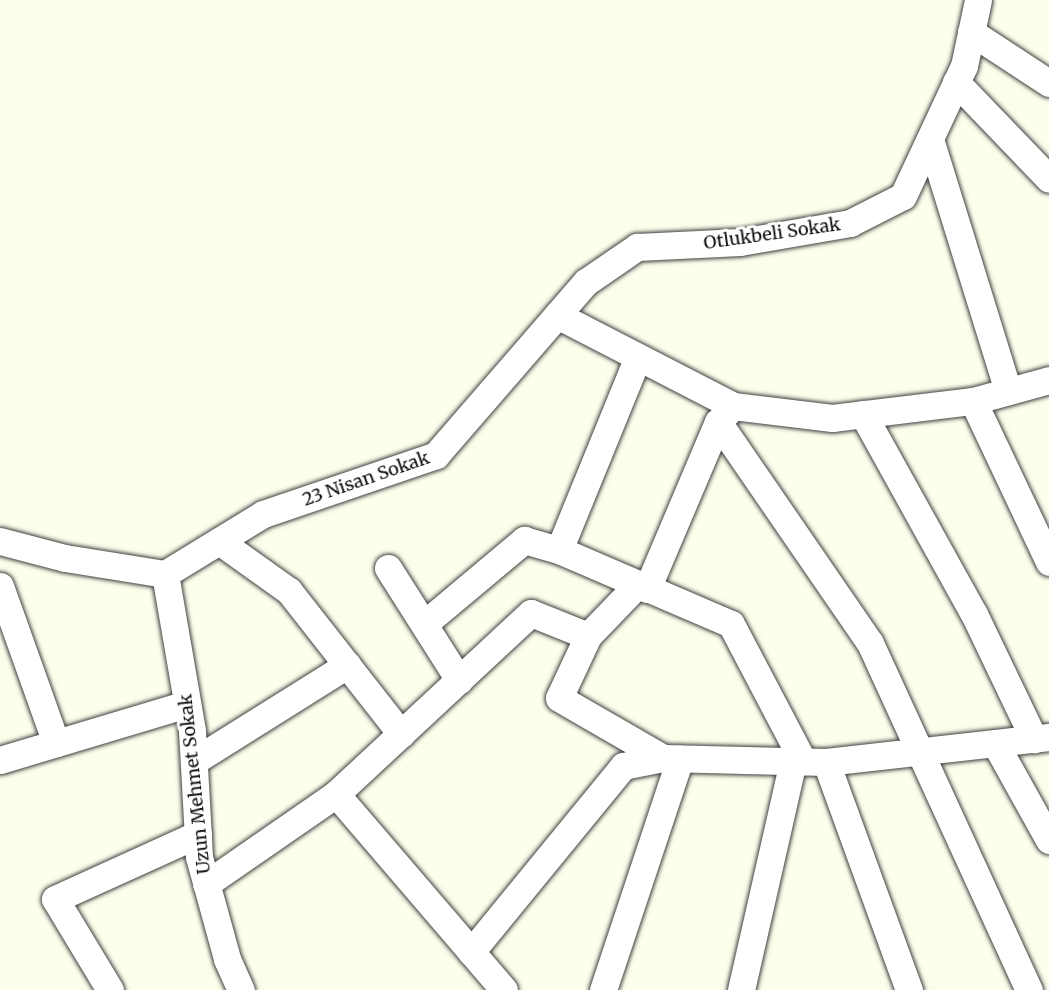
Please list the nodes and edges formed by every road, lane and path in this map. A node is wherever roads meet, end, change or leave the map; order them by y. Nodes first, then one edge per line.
1 (978, 0) edge
2 (971, 32) junction
3 (956, 82) junction
4 (1049, 83) edge
5 (930, 140) junction
6 (1049, 178) edge
7 (557, 315) junction
8 (637, 359) junction
9 (1049, 380) edge
10 (1008, 391) junction
11 (973, 401) junction
12 (726, 414) junction
13 (863, 414) junction
14 (0, 541) edge
15 (219, 541) junction
16 (559, 550) junction
17 (1049, 562) edge
18 (388, 568) dead end
19 (165, 574) junction
20 (0, 586) edge
21 (642, 587) junction
22 (424, 624) junction
23 (588, 636) junction
24 (347, 665) junction
25 (459, 680) junction
26 (187, 704) junction
27 (400, 734) junction
28 (1042, 738) edge
29 (56, 743) junction
30 (995, 743) junction
31 (922, 750) junction
32 (671, 758) junction
33 (0, 760) edge
34 (194, 761) junction
35 (807, 762) junction
36 (336, 794) junction
37 (198, 834) junction
38 (1049, 840) edge
39 (206, 884) junction
40 (471, 951) junction
41 (492, 985) edge
42 (110, 990) edge
43 (241, 990) edge
44 (603, 990) edge
45 (741, 990) edge
46 (909, 990) edge
47 (1029, 990) edge

1 - 2 street, Otlukbeli Sokak
2 - 3 street, Otlukbeli Sokak
2 - 4 street
3 - 5 street, Otlukbeli Sokak
3 - 6 street
5 - 7 street, Otlukbeli Sokak
5 - 10 street
7 - 8 street
7 - 15 street, 23 Nisan Sokak
8 - 12 street
8 - 16 street
9 - 10 street
10 - 11 street
11 - 13 street
11 - 17 street
12 - 13 street
12 - 21 street
12 - 31 street
13 - 28 street
14 - 19 street
15 - 19 street, 23 Nisan Sokak
15 - 24 street
16 - 21 street
16 - 22 street
18 - 22 street
19 - 26 street, Uzun Mehmet Sokak
20 - 29 street
21 - 23 street
21 - 35 street
22 - 25 street
23 - 25 street
23 - 32 street
24 - 27 street
24 - 34 street
25 - 27 street
26 - 29 street
26 - 34 street, Uzun Mehmet Sokak
27 - 36 street
28 - 30 street
29 - 33 street
30 - 31 street
30 - 38 street
31 - 35 street
31 - 47 street
32 - 35 street
32 - 40 street
32 - 44 street
34 - 37 street, Uzun Mehmet Sokak
35 - 45 street
35 - 46 street
36 - 39 street
36 - 40 street
37 - 39 street, Uzun Mehmet Sokak
37 - 42 street
39 - 43 street, Uzun Mehmet Sokak
40 - 41 street

